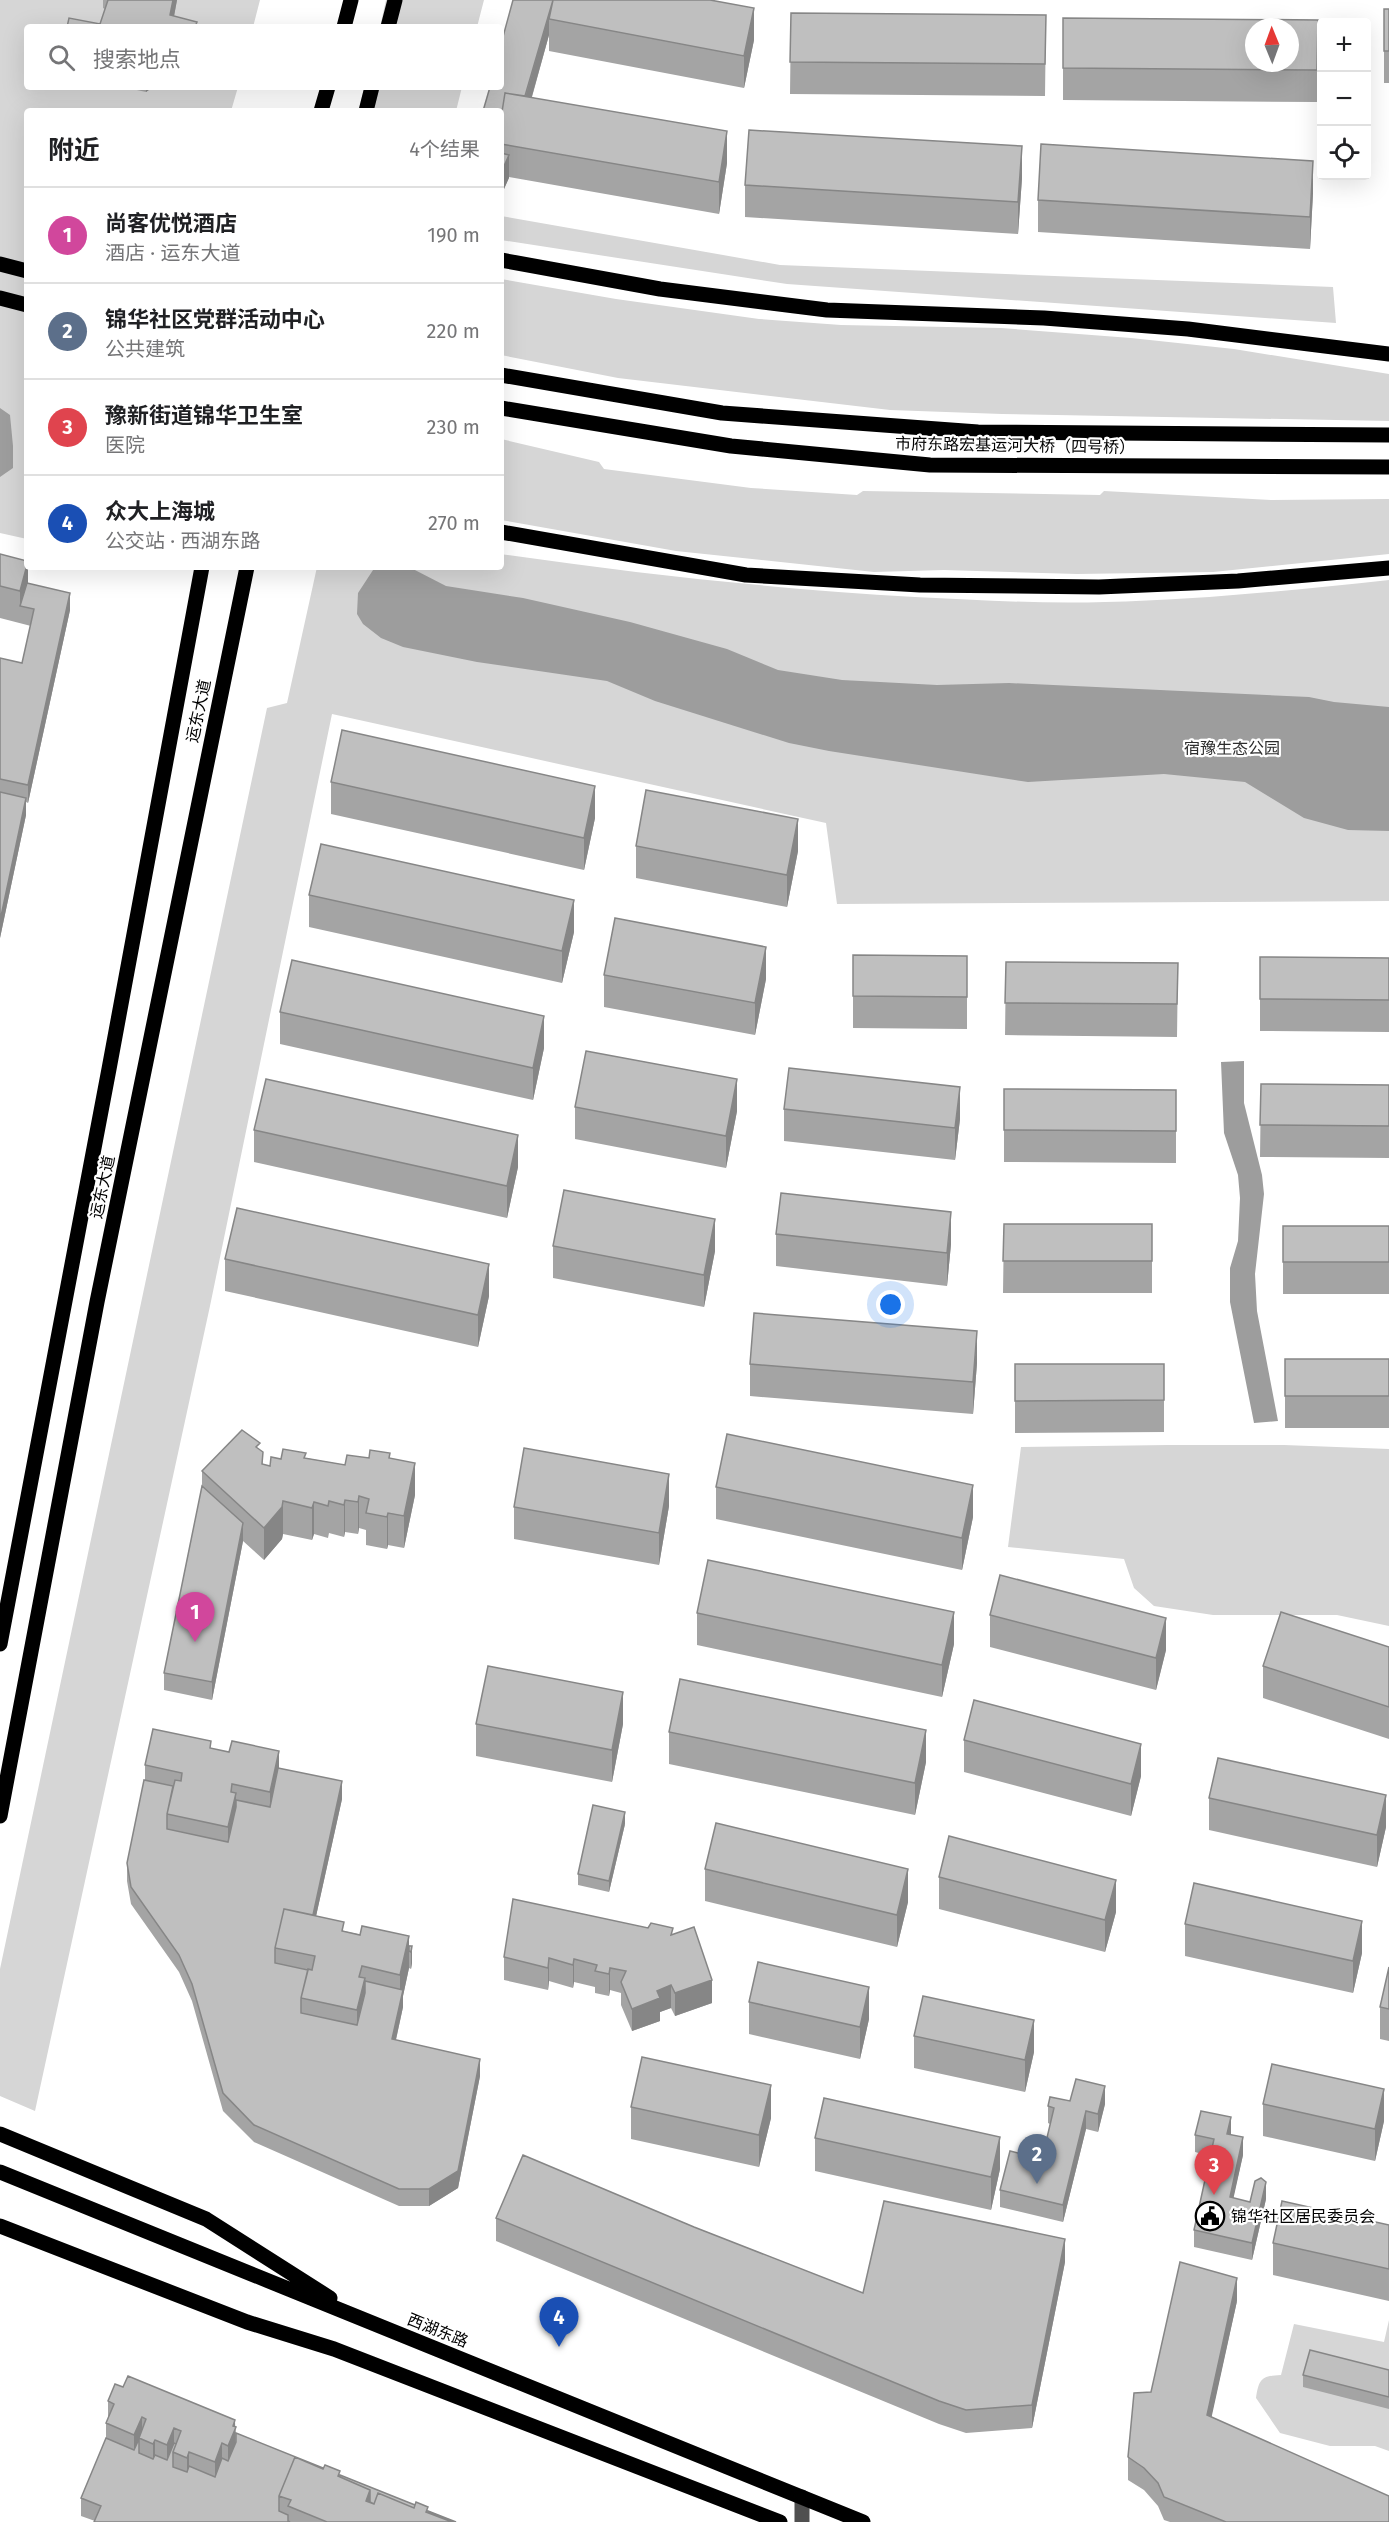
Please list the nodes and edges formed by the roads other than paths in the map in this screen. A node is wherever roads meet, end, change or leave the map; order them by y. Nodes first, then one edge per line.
1 (351, 0) edge
2 (395, 0) edge
3 (345, 24) edge
4 (389, 24) edge
5 (327, 90) edge
6 (371, 90) edge
7 (322, 108) edge
8 (367, 108) edge
9 (504, 261) edge
10 (0, 264) edge
11 (24, 270) edge
12 (0, 298) edge
13 (24, 304) edge
14 (1389, 354) edge
15 (504, 376) edge
16 (504, 408) edge
17 (1389, 435) edge
18 (1389, 467) edge
19 (504, 533) edge
20 (1389, 568) edge
21 (201, 570) edge
22 (246, 570) edge
23 (0, 1644) edge
24 (0, 1816) edge
25 (0, 2134) edge
26 (0, 2172) edge
27 (0, 2226) edge
28 (366, 2320) junction
29 (802, 2497) junction
30 (836, 2516) edge
31 (780, 2522) edge
32 (802, 2522) edge
33 (863, 2522) edge

1 - 3 main road
2 - 4 main road
5 - 7 main road
6 - 8 main road
9 - 14 main road
10 - 11 main road
12 - 13 main road
15 - 17 main road, 市府东路宏基运河大桥（四号桥）
16 - 18 main road, 市府东路宏基运河大桥（四号桥）
19 - 20 main road
21 - 23 main road, 运东大道
22 - 24 main road, 运东大道
25 - 28 main road
26 - 28 main road, 西湖东路
27 - 31 main road
28 - 29 main road, 西湖东路
29 - 30 main road, 西湖东路
29 - 32 street
30 - 33 main road, 西湖东路

